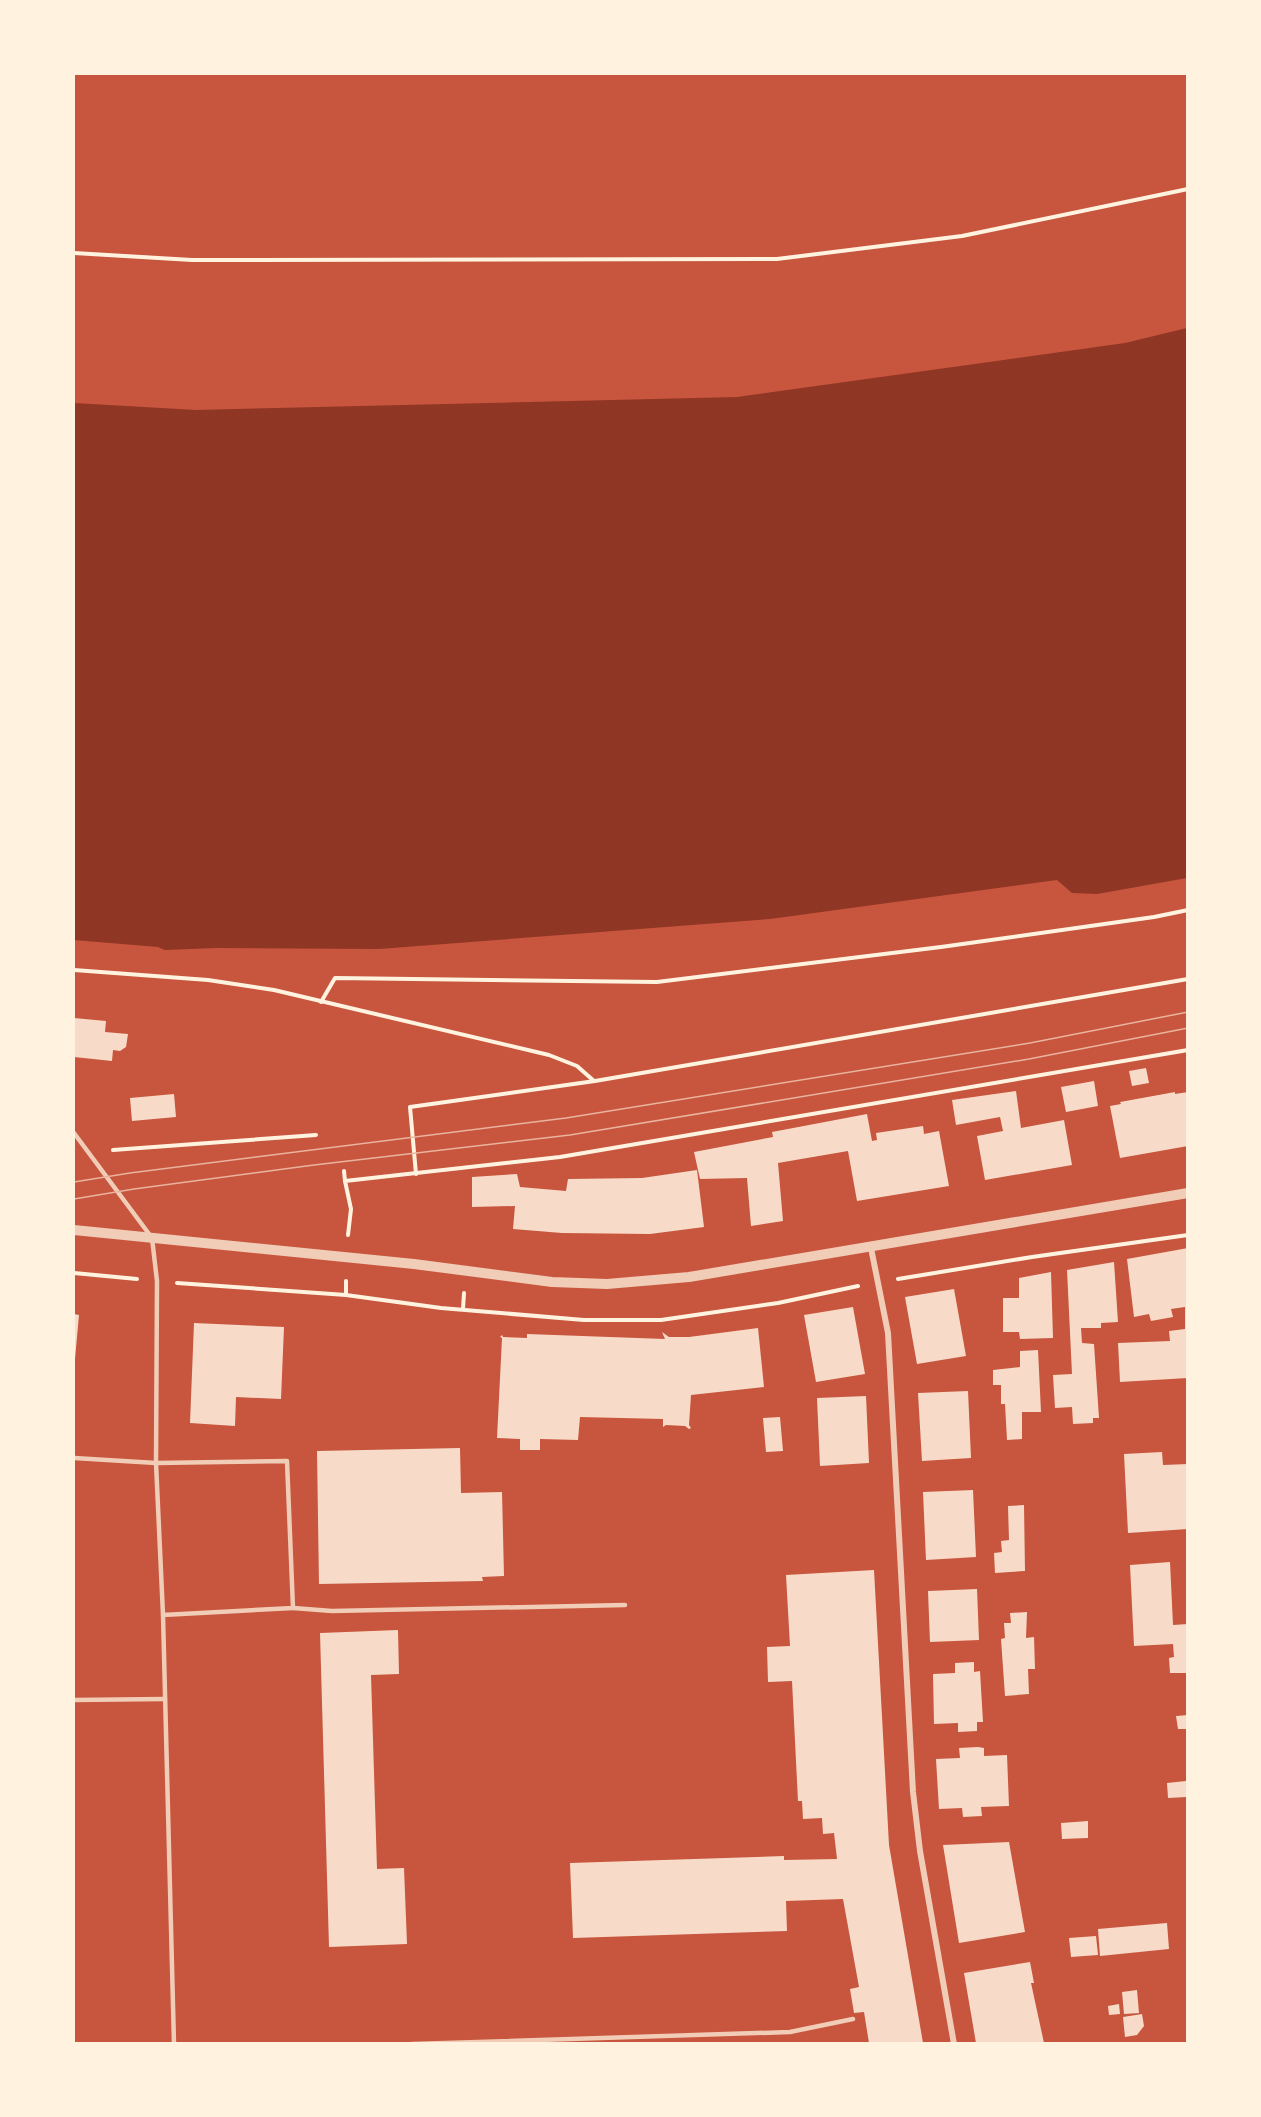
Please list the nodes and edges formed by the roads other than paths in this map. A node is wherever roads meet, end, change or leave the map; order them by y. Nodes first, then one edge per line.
1 (74, 1133) edge
2 (1188, 1193) edge
3 (74, 1230) edge
4 (152, 1238) junction
5 (870, 1248) junction
6 (74, 1458) edge
7 (156, 1463) junction
8 (625, 1605) dead end
9 (293, 1608) junction
10 (162, 1615) junction
11 (165, 1699) junction
12 (74, 1700) edge
13 (853, 2019) dead end
14 (547, 2041) edge
15 (174, 2043) edge
16 (412, 2043) edge
17 (954, 2043) edge

1 - 4 lane
2 - 5 street
3 - 4 street
4 - 5 street
4 - 7 lane
5 - 17 street
6 - 7 lane
7 - 9 lane
7 - 10 lane
8 - 9 lane
9 - 10 lane
10 - 11 lane
11 - 12 lane
11 - 15 lane
13 - 14 lane
14 - 16 lane

